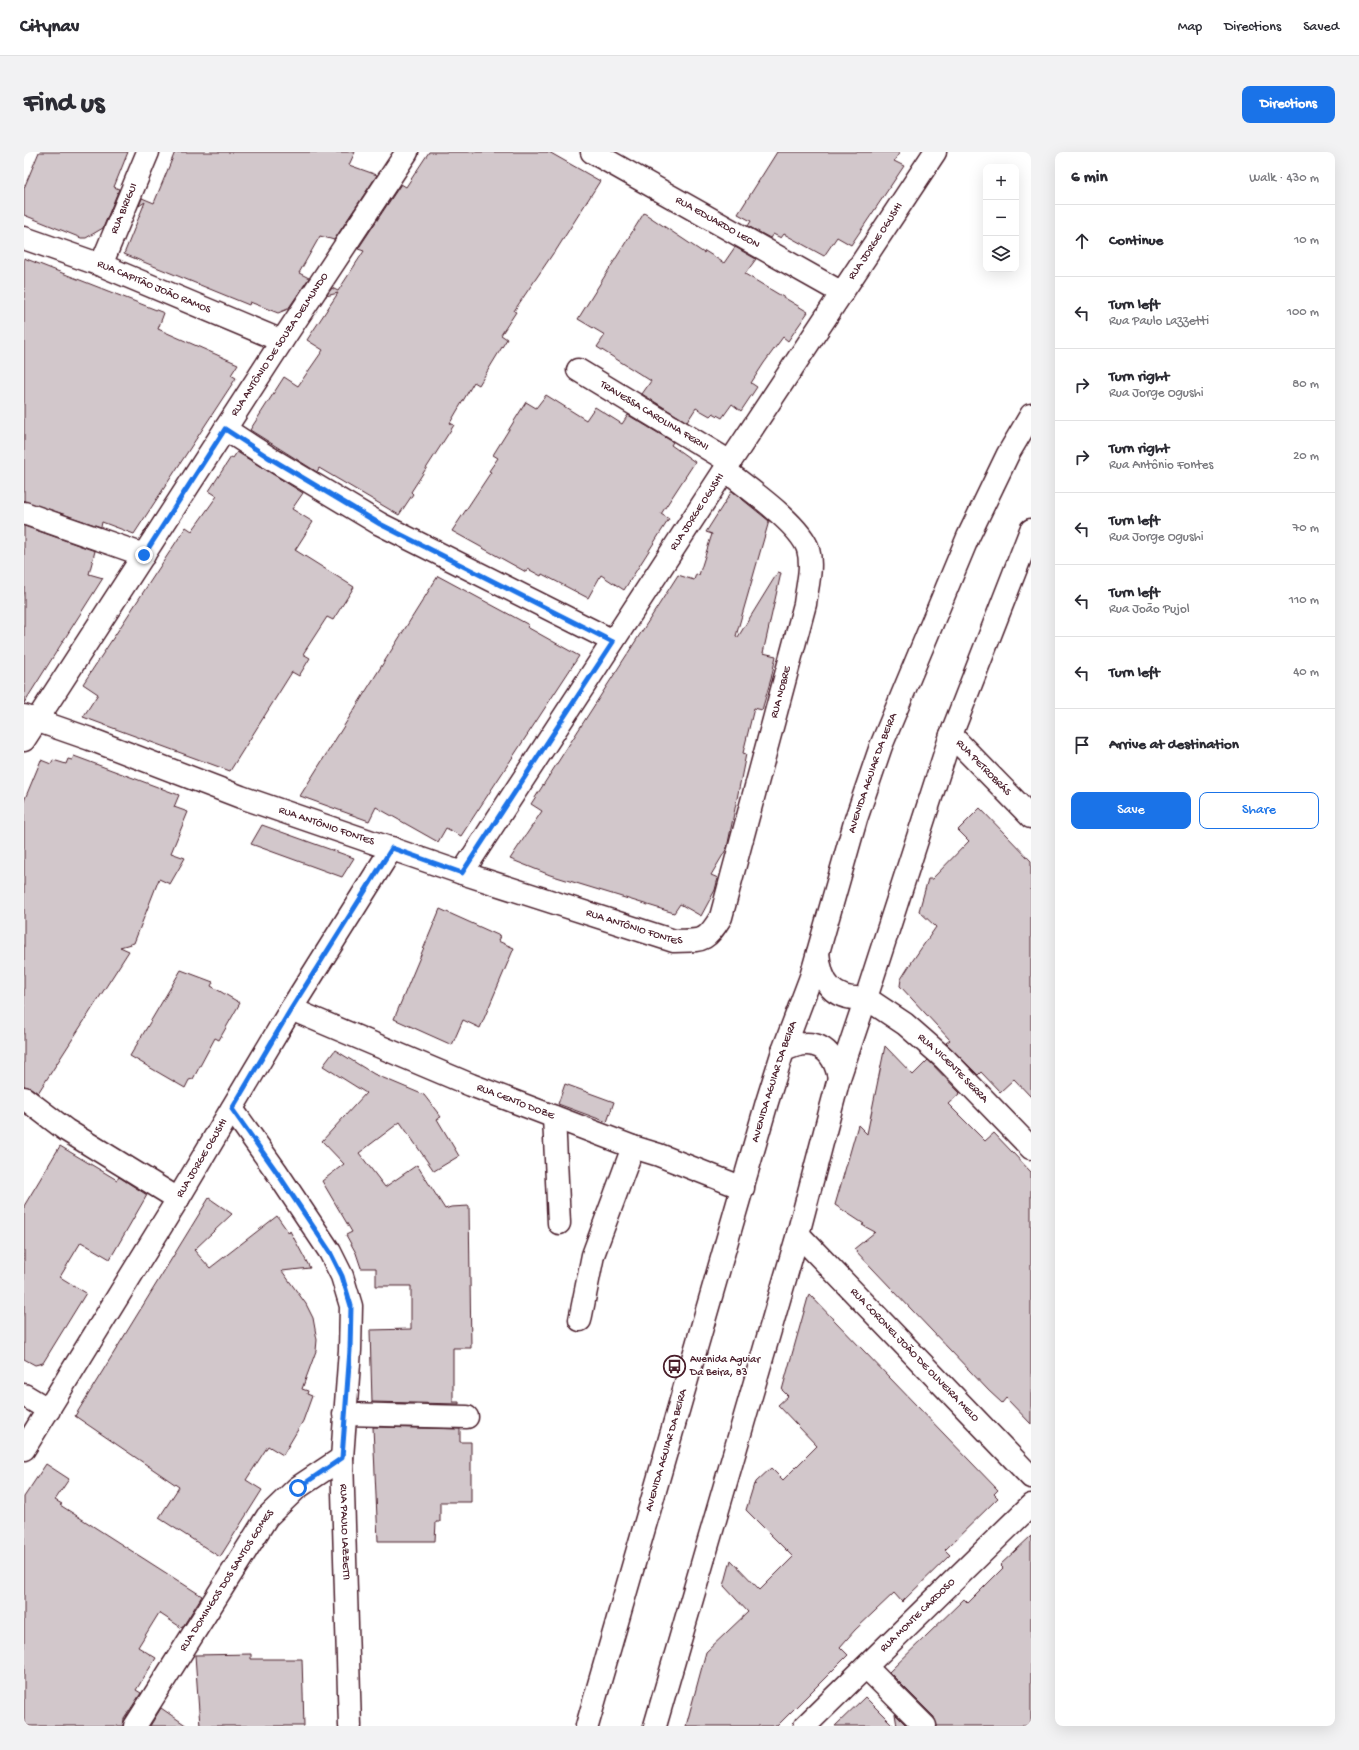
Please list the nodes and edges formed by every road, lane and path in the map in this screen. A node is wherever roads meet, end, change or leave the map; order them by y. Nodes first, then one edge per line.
1 (148, 152) edge
2 (407, 152) edge
3 (592, 152) edge
4 (935, 152) edge
5 (24, 238) edge
6 (101, 265) junction
7 (842, 293) junction
8 (282, 341) junction
9 (578, 370) dead end
10 (1031, 415) edge
11 (225, 429) junction
12 (727, 466) junction
13 (24, 513) edge
14 (1031, 530) edge
15 (144, 555) junction
16 (613, 642) junction
17 (30, 718) edge
18 (951, 735) junction
19 (24, 740) edge
20 (1031, 817) edge
21 (392, 848) junction
22 (462, 873) junction
23 (702, 940) joint
24 (818, 953) junction
25 (866, 998) junction
26 (291, 1009) junction
27 (783, 1051) junction
28 (838, 1078) junction
29 (24, 1098) edge
30 (232, 1109) junction
31 (554, 1117) junction
32 (633, 1147) junction
33 (1031, 1148) edge
34 (743, 1188) junction
35 (178, 1199) junction
36 (559, 1223) dead end
37 (798, 1234) junction
38 (580, 1320) dead end
39 (24, 1395) edge
40 (49, 1410) junction
41 (344, 1414) junction
42 (467, 1417) dead end
43 (24, 1448) edge
44 (342, 1458) junction
45 (1031, 1477) edge
46 (1031, 1505) edge
47 (866, 1667) junction
48 (135, 1726) edge
49 (350, 1726) edge
50 (587, 1726) edge
51 (655, 1726) edge
52 (805, 1726) edge
53 (925, 1726) edge

1 - 6 street, RUA BIRIGUI
2 - 8 street, RUA ANTÔNIO DE SOUZA DELMUNDO
3 - 7 street, RUA EDUARDO LEON
4 - 7 street, RUA JORGE OGUSHI
5 - 6 street, RUA CAPITÃO JOÃO RAMOS
6 - 8 street, RUA CAPITÃO JOÃO RAMOS
7 - 12 street, RUA JORGE OGUSHI
8 - 11 street, RUA ANTÔNIO DE SOUZA DELMUNDO
9 - 12 street, TRAVESSA CAROLINA FERNI
10 - 24 street, AVENIDA AGUIAR DA BEIRA
11 - 15 street, RUA ANTÔNIO DE SOUZA DELMUNDO
11 - 16 street
12 - 16 street, RUA JORGE OGUSHI
12 - 23 street, RUA NOBRE
13 - 15 street
14 - 18 street
15 - 17 street, RUA ANTÔNIO DE SOUZA DELMUNDO
16 - 22 street, RUA JORGE OGUSHI
17 - 19 street, RUA ANTÔNIO DE SOUZA DELMUNDO
17 - 21 street, RUA ANTÔNIO FONTES
18 - 20 street, RUA PETROBRÁS
18 - 25 street
21 - 22 street, RUA ANTÔNIO FONTES
21 - 26 street, RUA JORGE OGUSHI
22 - 23 street, RUA ANTÔNIO FONTES
24 - 25 street
24 - 27 street, AVENIDA AGUIAR DA BEIRA
25 - 28 street
25 - 33 street, RUA VICENTE SERRA
26 - 30 street, RUA JORGE OGUSHI
26 - 31 street, RUA CENTO DOZE
27 - 28 street
27 - 34 street, AVENIDA AGUIAR DA BEIRA
28 - 37 street
29 - 35 street
30 - 35 street, RUA JORGE OGUSHI
30 - 41 street, RUA PAULO LAZZETTI
31 - 32 street, RUA CENTO DOZE
31 - 36 street
32 - 34 street, RUA CENTO DOZE
32 - 38 street
34 - 50 street, AVENIDA AGUIAR DA BEIRA
35 - 40 street, RUA JORGE OGUSHI
37 - 45 street, RUA CORONEL JOÃO DE OLIVEIRA MELO
37 - 51 street
39 - 40 street
40 - 43 street, RUA JORGE OGUSHI
41 - 42 street
41 - 44 street, RUA PAULO LAZZETTI
44 - 48 street, RUA DOMINGOS DOS SANTOS GOMES
44 - 49 street, RUA PAULO LAZZETTI
46 - 47 street, RUA MONTE CARDOSO
47 - 52 street, RUA MONTE CARDOSO
47 - 53 street

